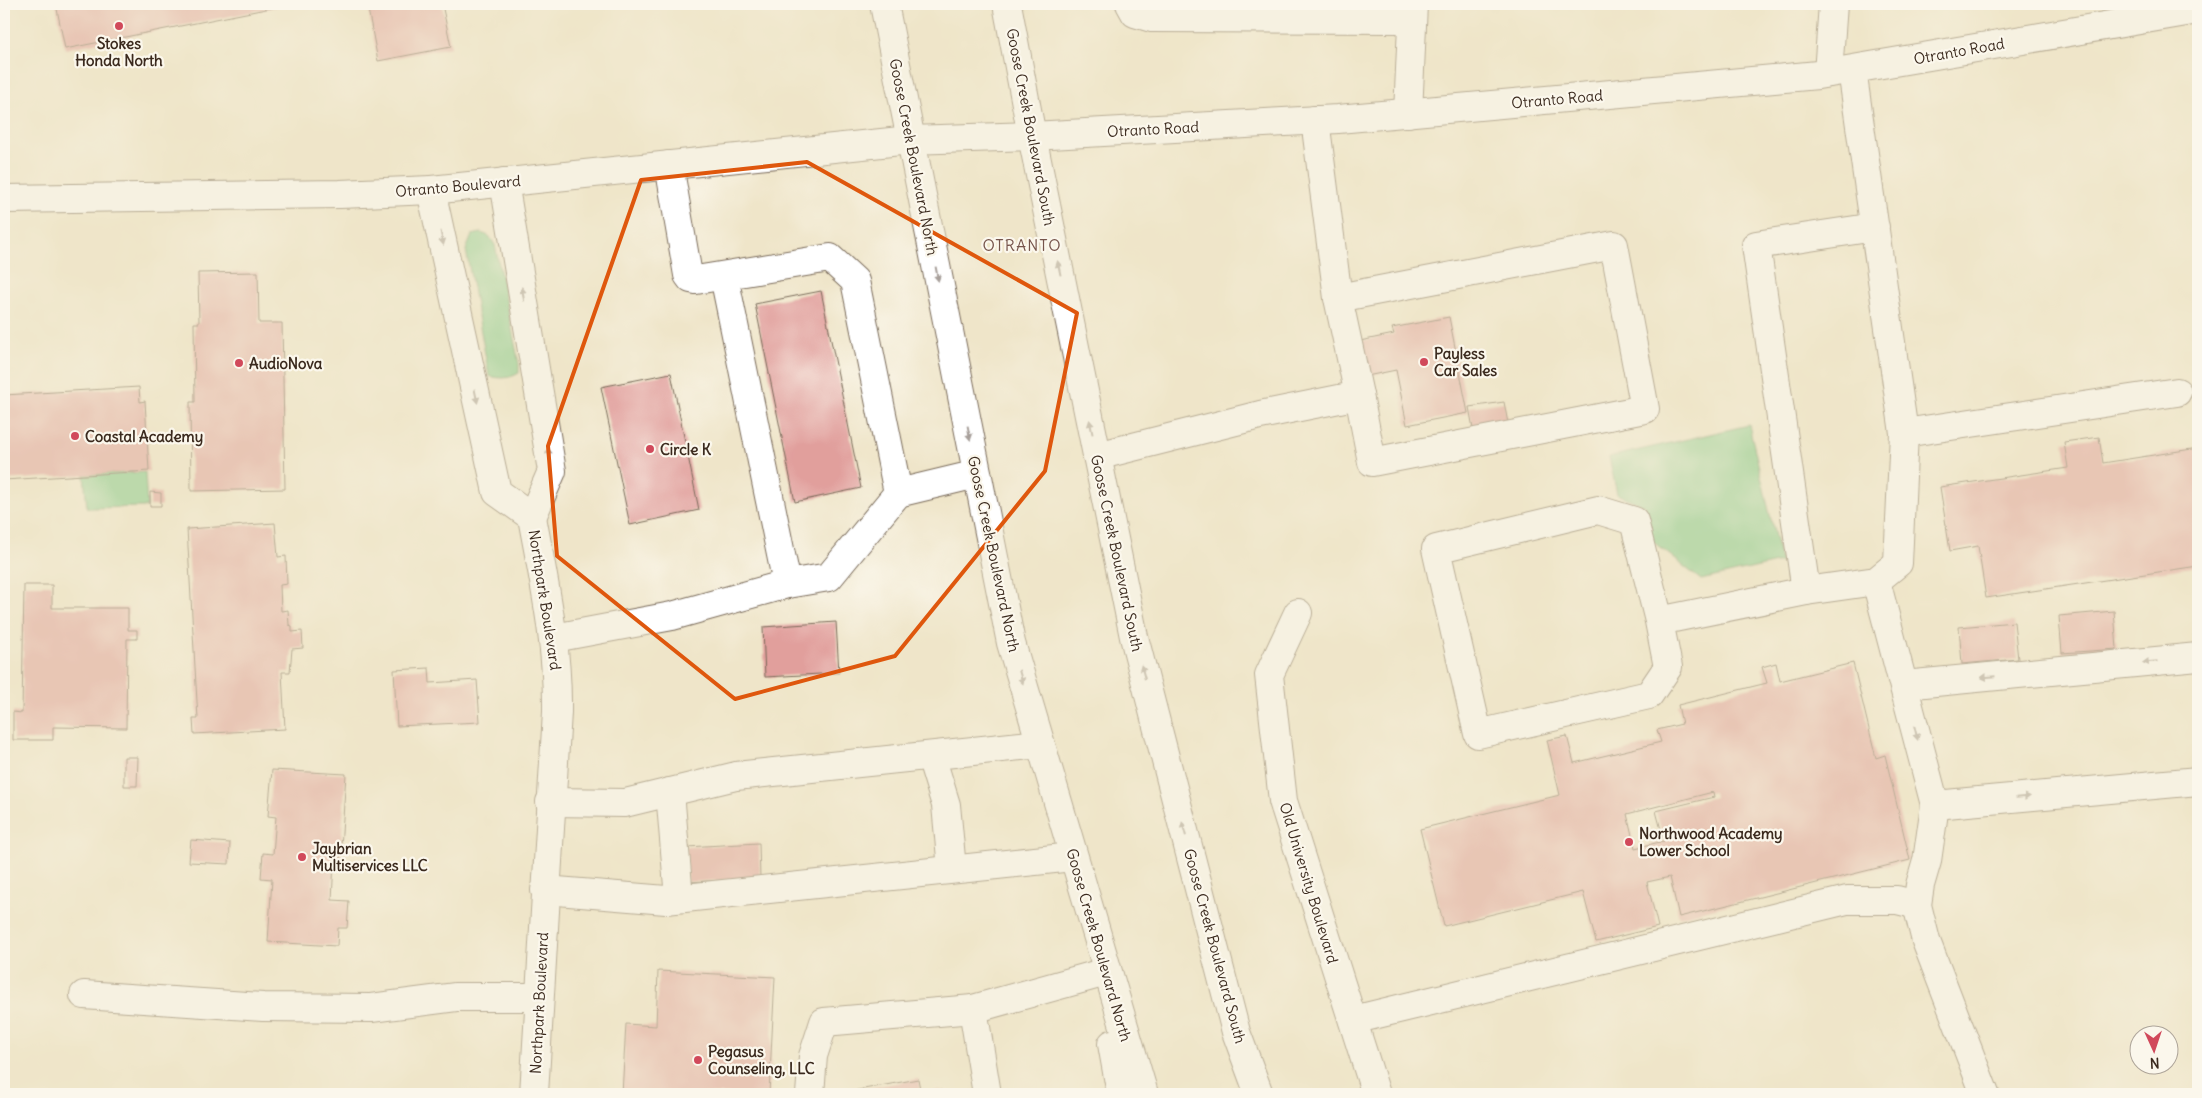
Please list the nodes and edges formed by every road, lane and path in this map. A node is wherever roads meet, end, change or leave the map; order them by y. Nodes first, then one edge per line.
1 (884, 4) edge
2 (1007, 4) edge
3 (1130, 4) edge
4 (1833, 4) edge
5 (2198, 10) edge
6 (1412, 11) edge
7 (1840, 71) junction
8 (1408, 113) junction
9 (1315, 120) junction
10 (1032, 136) junction
11 (910, 140) junction
12 (669, 165) junction
13 (504, 182) junction
14 (431, 190) junction
15 (4, 199) edge
16 (1875, 227) junction
17 (724, 276) junction
18 (1338, 298) junction
19 (2177, 392) dead end
20 (1359, 395) junction
21 (1904, 433) junction
22 (1097, 456) junction
23 (977, 474) junction
24 (898, 492) junction
25 (532, 517) junction
26 (1876, 581) junction
27 (787, 584) junction
28 (1806, 591) junction
29 (1298, 613) dead end
30 (1659, 621) junction
31 (554, 638) junction
32 (2198, 657) edge
33 (1904, 685) junction
34 (1040, 744) junction
35 (931, 756) junction
36 (2198, 781) edge
37 (670, 792) junction
38 (550, 802) junction
39 (1935, 805) junction
40 (1073, 857) junction
41 (952, 870) junction
42 (545, 890) junction
43 (679, 898) junction
44 (1086, 900) junction
45 (1917, 905) junction
46 (1099, 974) junction
47 (84, 995) dead end
48 (539, 997) junction
49 (973, 1009) junction
50 (1352, 1020) junction
51 (534, 1094) edge
52 (810, 1094) edge
53 (987, 1094) edge
54 (1121, 1094) edge
55 (1144, 1094) edge
56 (1260, 1094) edge
57 (1376, 1094) edge
58 (1985, 1094) edge

1 - 11 main road, Goose Creek Boulevard North
2 - 10 main road, Goose Creek Boulevard South
3 - 6 main road
4 - 7 main road
5 - 7 main road, Otranto Road
6 - 8 main road
7 - 8 main road, Otranto Road
7 - 16 main road
8 - 9 main road, Otranto Road
9 - 10 main road, Otranto Road
9 - 18 main road
10 - 11 main road, Otranto Road
22 -> 10 main road, Goose Creek Boulevard South
11 - 12 main road, Otranto Boulevard
11 -> 23 main road, Goose Creek Boulevard North
12 - 13 main road, Otranto Boulevard
12 - 17 main road
13 - 14 main road, Otranto Boulevard
25 -> 13 main road
14 - 15 main road, Otranto Boulevard
14 -> 25 main road, Northpark Boulevard
16 - 21 main road
16 - 28 main road
17 - 24 main road
17 - 27 main road
18 - 20 main road
18 - 20 main road
19 - 21 main road
20 - 22 main road
21 - 26 main road
56 -> 22 main road, Goose Creek Boulevard South
23 - 24 main road
23 -> 34 main road, Goose Creek Boulevard North
24 - 27 main road
25 - 31 main road, Northpark Boulevard
26 - 28 main road
26 - 33 main road
27 - 31 main road
28 - 30 main road
29 - 50 main road, Old University Boulevard
30 - 30 main road
31 - 38 main road, Northpark Boulevard
32 -> 33 main road
33 -> 39 main road
34 - 35 main road
34 - 40 main road, Goose Creek Boulevard North
35 - 37 main road
35 - 41 main road
39 -> 36 main road
37 - 38 main road
37 - 43 main road
38 - 42 main road, Northpark Boulevard
39 - 45 main road
40 - 41 main road
40 - 44 main road, Goose Creek Boulevard North
41 - 43 main road
42 - 43 main road
42 - 48 main road, Northpark Boulevard
44 - 46 main road
44 - 55 main road, Goose Creek Boulevard North
45 - 50 main road
45 - 58 main road
46 - 49 main road
46 - 54 main road
47 - 48 main road
48 - 51 main road, Northpark Boulevard
49 - 52 main road
49 - 53 main road
50 - 57 main road, Old University Boulevard

